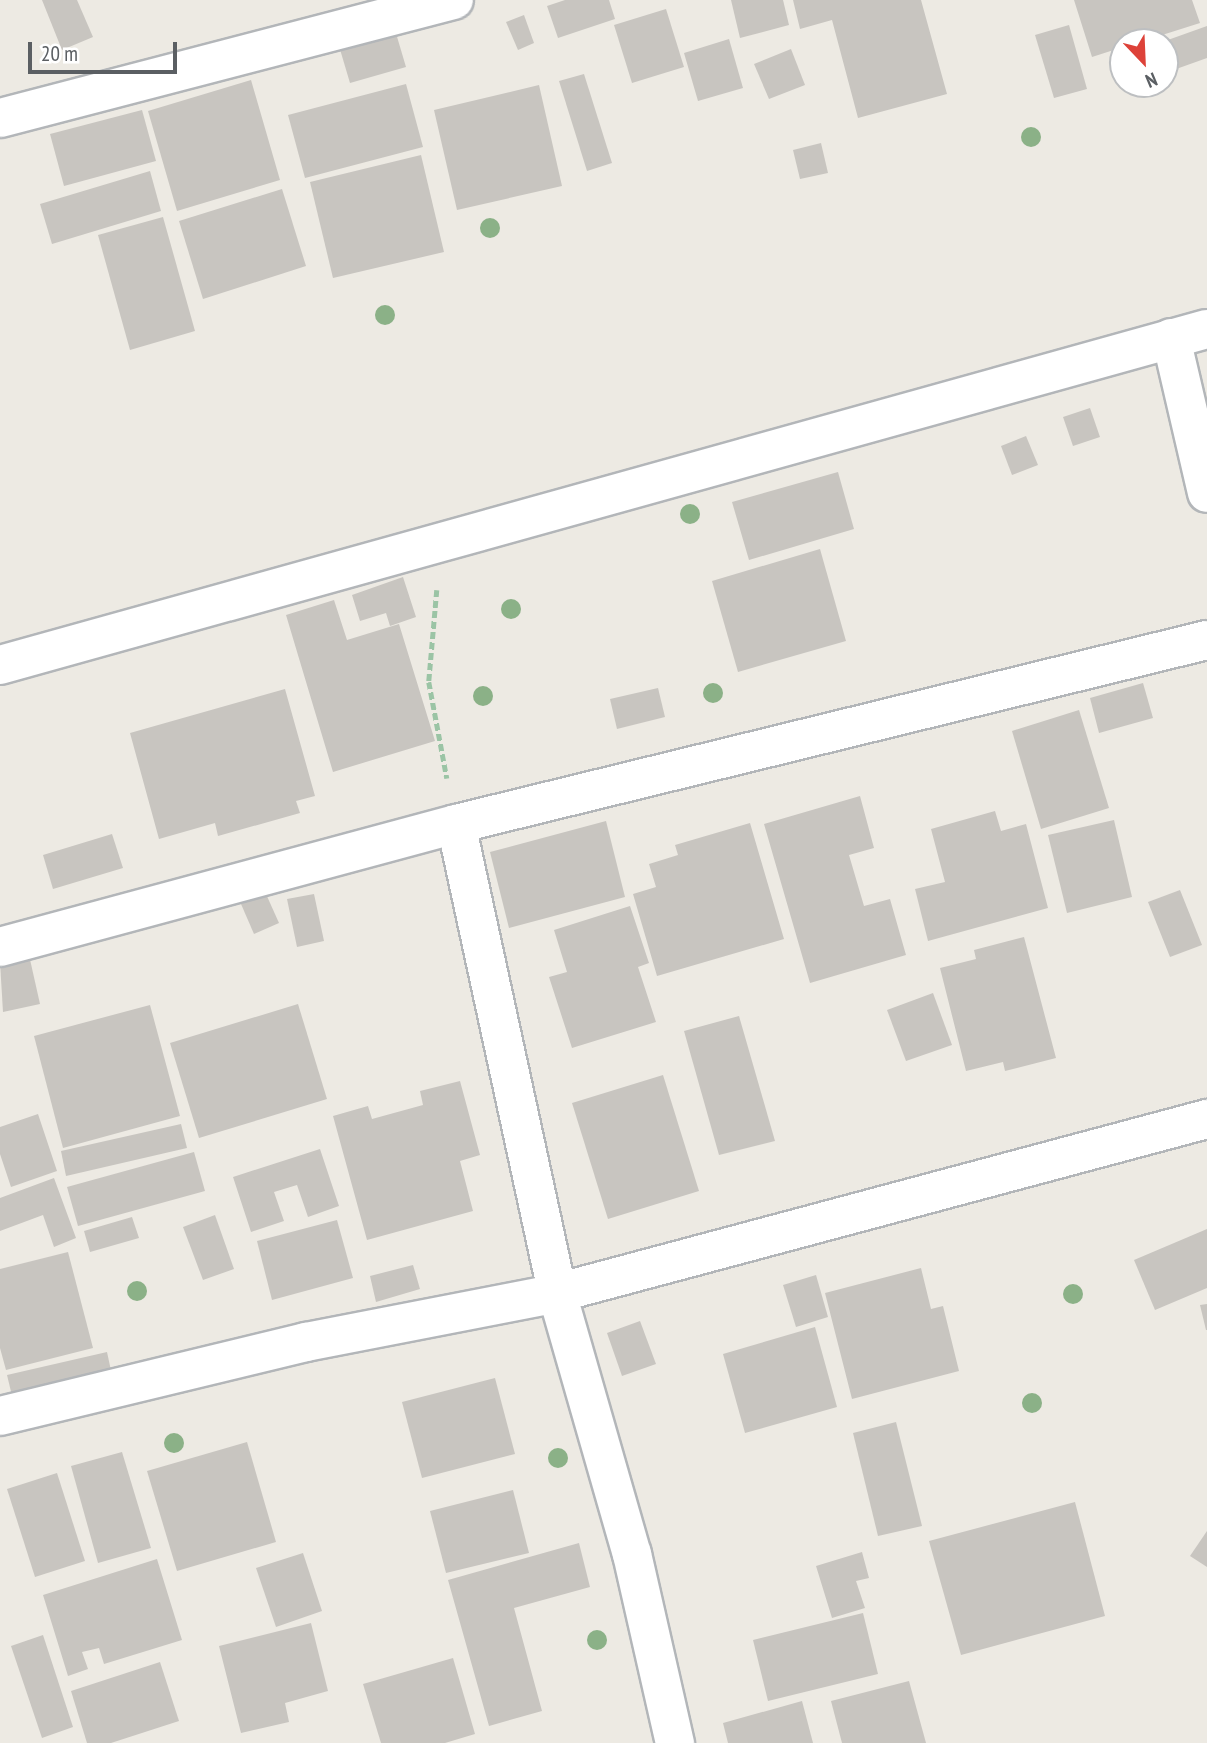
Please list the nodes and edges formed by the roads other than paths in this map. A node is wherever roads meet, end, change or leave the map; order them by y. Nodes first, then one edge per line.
1 (454, 0) edge
2 (0, 118) edge
3 (1189, 333) edge
4 (1207, 493) edge
5 (1207, 640) edge
6 (0, 665) edge
7 (456, 824) junction
8 (0, 947) edge
9 (1207, 1119) edge
10 (557, 1293) junction
11 (0, 1416) edge
12 (675, 1743) edge

1 - 2 street
3 - 4 street
3 - 6 street
5 - 7 street
7 - 8 street
7 - 10 street
9 - 10 street
10 - 11 street
10 - 12 street

